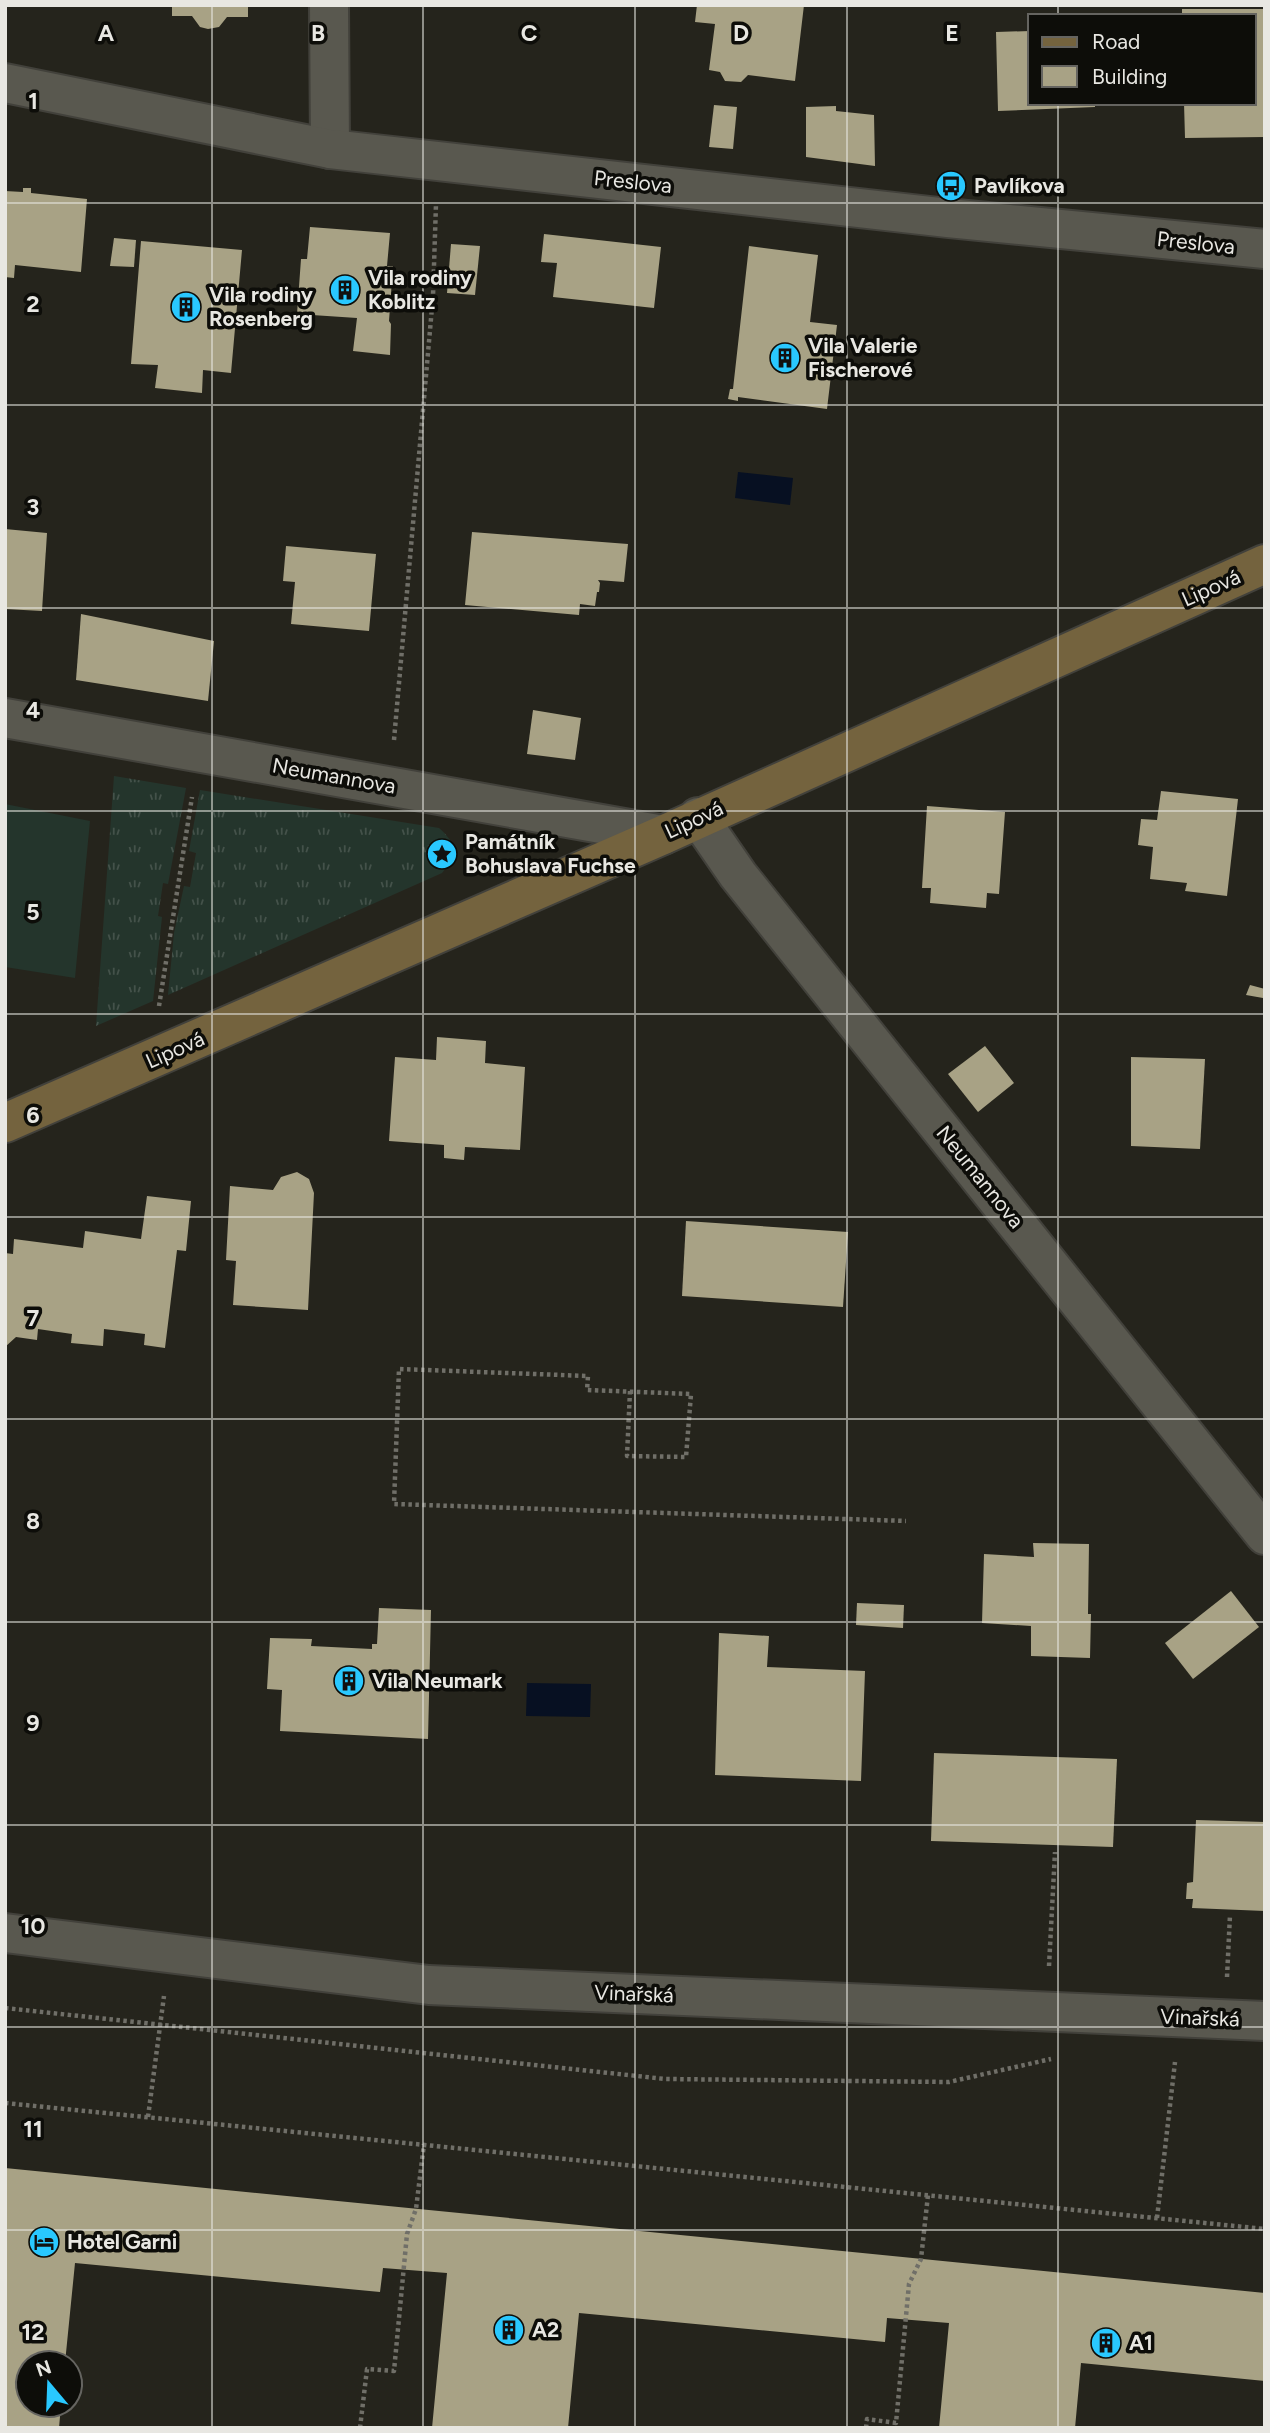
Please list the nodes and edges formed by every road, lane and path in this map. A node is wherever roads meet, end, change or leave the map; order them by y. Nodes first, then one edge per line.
1 (329, 5) edge
2 (5, 83) edge
3 (330, 149) junction
4 (437, 193) dead end
5 (1265, 250) edge
6 (1265, 564) edge
7 (5, 718) edge
8 (394, 740) dead end
9 (193, 787) dead end
10 (698, 817) junction
11 (663, 835) junction
12 (158, 1014) dead end
13 (5, 1123) edge
14 (631, 1391) junction
15 (906, 1521) dead end
16 (1265, 1535) edge
17 (1055, 1852) dead end
18 (1230, 1915) dead end
19 (5, 1933) edge
20 (5, 2008) edge
21 (1046, 2012) junction
22 (1226, 2019) junction
23 (1265, 2021) edge
24 (160, 2024) junction
25 (1062, 2056) dead end
26 (1174, 2076) dead end
27 (5, 2103) edge
28 (148, 2117) junction
29 (424, 2144) junction
30 (928, 2195) junction
31 (1157, 2218) junction
32 (1265, 2229) edge
33 (360, 2428) edge
34 (866, 2428) edge

1 - 3 street
2 - 3 street, Preslova
3 - 5 street, Preslova
4 - 8 path
6 - 10 street, Lipová
7 - 11 street, Neumannova
9 - 12 path
10 - 11 street, Lipová
10 - 16 street, Neumannova
11 - 13 street, Lipová
14 - 14 path
14 - 15 path
17 - 21 path
18 - 22 path
19 - 21 street, Vinařská
20 - 24 path
21 - 22 street, Vinařská
22 - 23 street, Vinařská
24 - 25 path
24 - 28 path
26 - 31 path
27 - 28 path
28 - 29 path
29 - 30 path
29 - 33 path
30 - 31 path
30 - 34 path
31 - 32 path

